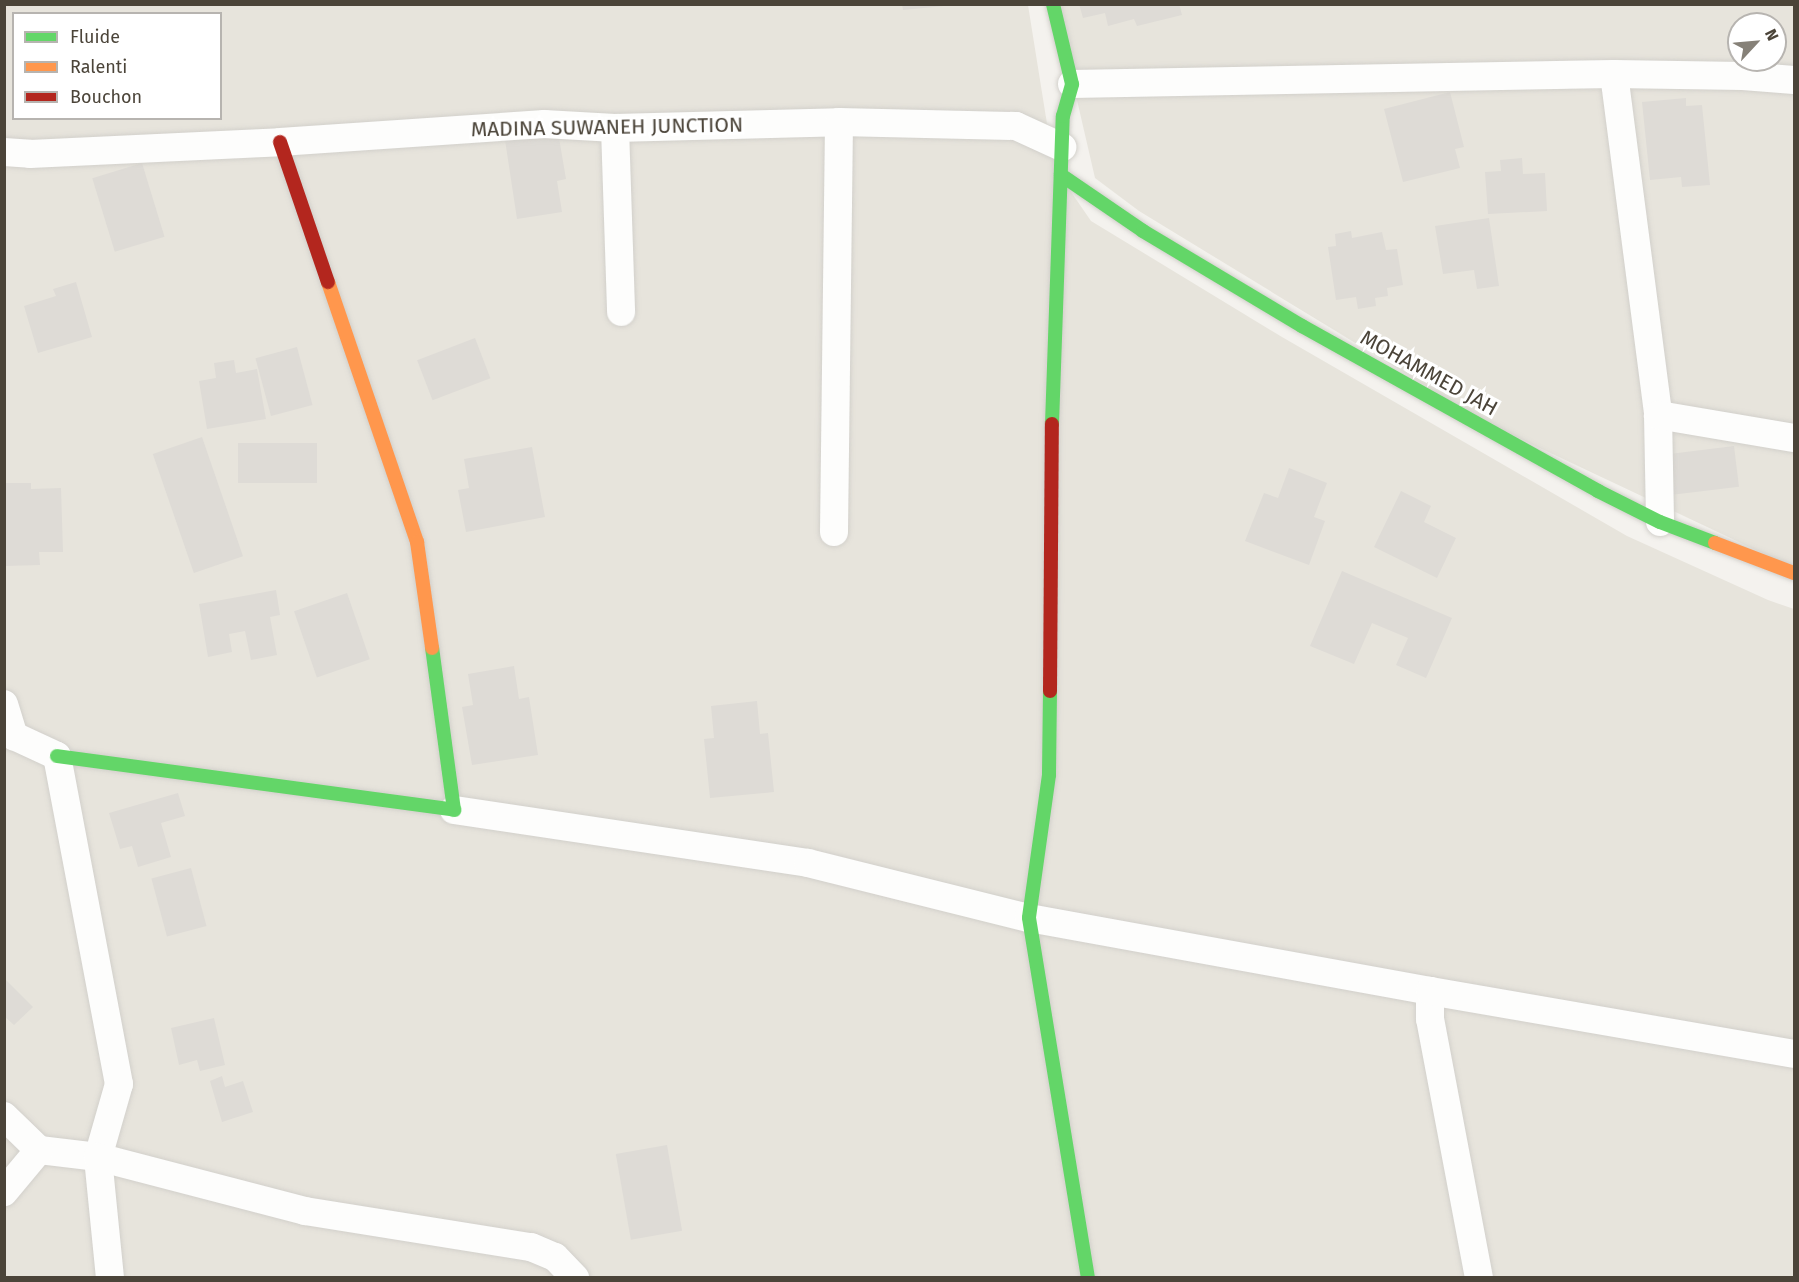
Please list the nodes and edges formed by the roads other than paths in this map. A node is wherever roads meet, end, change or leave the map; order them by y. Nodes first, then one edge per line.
1 (1053, 4) edge
2 (1614, 74) junction
3 (1794, 80) edge
4 (1072, 84) junction
5 (839, 122) junction
6 (615, 128) junction
7 (280, 142) junction
8 (1062, 147) junction
9 (4, 152) edge
10 (1061, 175) junction
11 (621, 312) dead end
12 (1658, 415) junction
13 (1794, 438) edge
14 (1660, 522) junction
15 (834, 532) dead end
16 (1794, 573) edge
17 (4, 704) edge
18 (9, 735) edge
19 (57, 756) junction
20 (454, 810) junction
21 (1029, 918) junction
22 (1430, 991) junction
23 (1794, 1054) edge
24 (4, 1116) edge
25 (39, 1150) junction
26 (98, 1156) junction
27 (4, 1192) edge
28 (110, 1278) edge
29 (574, 1278) edge
30 (1088, 1278) edge
31 (1479, 1278) edge

1 - 4 street
2 - 3 street
2 - 4 street
2 - 12 street
4 - 8 street
5 - 6 street, MADINA SUWANEH JUNCTION
5 - 8 street, MADINA SUWANEH JUNCTION
5 - 15 street
6 - 7 street, MADINA SUWANEH JUNCTION
6 - 11 street
7 - 9 street, MADINA SUWANEH JUNCTION
7 - 20 street
8 - 10 street
10 - 14 street, MOHAMMED JAH
10 - 21 street
12 - 13 street
12 - 14 street
14 - 16 street, MOHAMMED JAH
17 - 18 street
18 - 19 street
19 - 20 street
19 - 26 street
20 - 21 street
21 - 22 street
21 - 30 street
22 - 23 street
22 - 31 street
24 - 25 street
25 - 26 street
25 - 27 street
26 - 28 street
26 - 29 street

